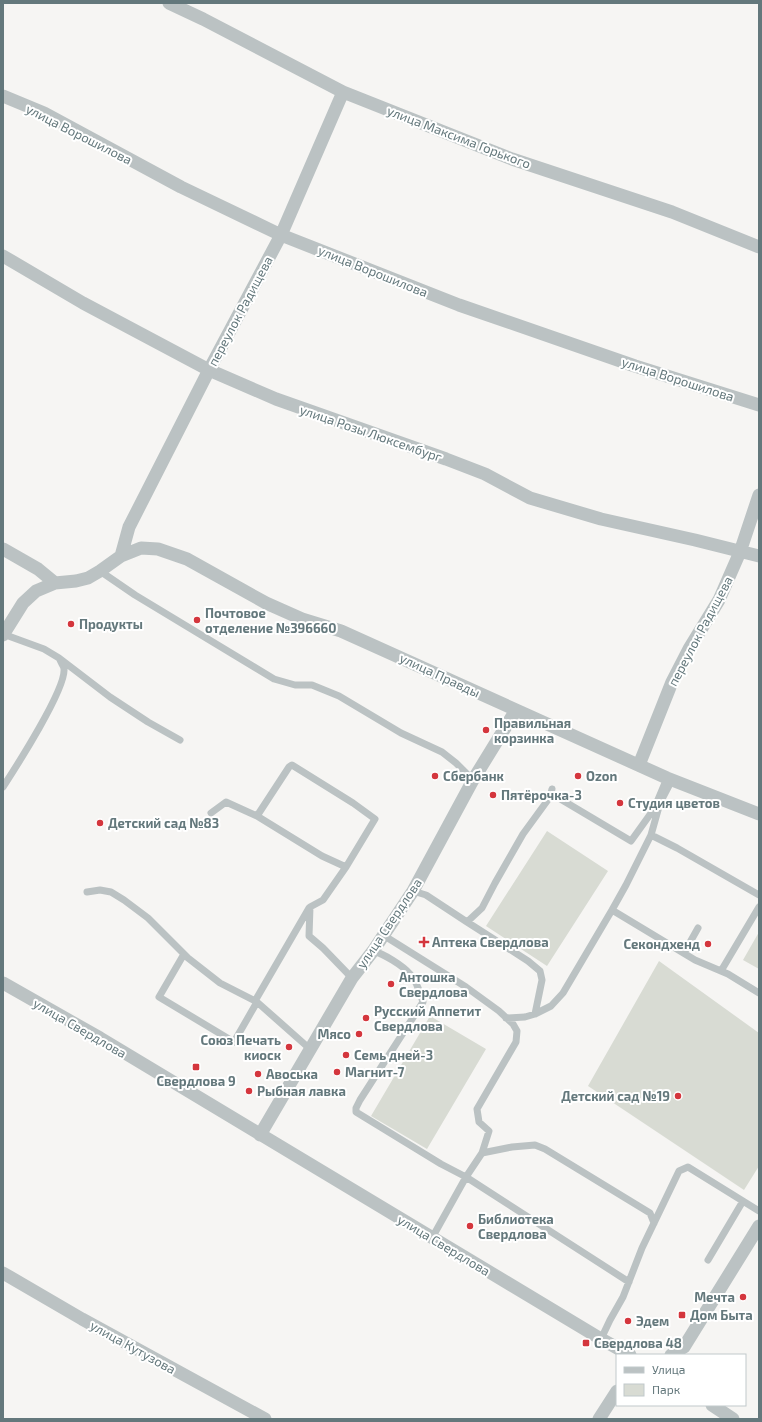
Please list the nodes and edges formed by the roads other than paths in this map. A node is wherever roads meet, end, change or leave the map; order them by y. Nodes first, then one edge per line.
1 (169, 3) edge
2 (343, 92) junction
3 (3, 96) edge
4 (281, 235) junction
5 (759, 247) edge
6 (3, 256) edge
7 (209, 370) junction
8 (759, 406) edge
9 (759, 495) edge
10 (3, 548) edge
11 (740, 552) junction
12 (121, 556) junction
13 (759, 556) edge
14 (100, 571) junction
15 (55, 583) junction
16 (3, 634) edge
17 (59, 658) junction
18 (516, 710) junction
19 (180, 740) dead end
20 (639, 765) junction
21 (670, 779) junction
22 (473, 780) junction
23 (3, 787) edge
24 (552, 789) dead end
25 (550, 796) junction
26 (211, 813) dead end
27 (759, 814) edge
28 (257, 816) junction
29 (651, 835) junction
30 (346, 867) junction
31 (413, 891) junction
32 (87, 892) dead end
33 (759, 895) edge
34 (310, 907) junction
35 (759, 907) edge
36 (612, 910) junction
37 (467, 922) junction
38 (698, 928) dead end
39 (383, 935) junction
40 (373, 951) junction
41 (684, 953) junction
42 (184, 954) junction
43 (721, 971) junction
44 (352, 978) junction
45 (3, 983) edge
46 (759, 993) edge
47 (256, 1002) junction
48 (535, 1014) junction
49 (506, 1018) junction
50 (310, 1049) junction
51 (260, 1135) junction
52 (482, 1153) junction
53 (466, 1177) junction
54 (743, 1201) junction
55 (759, 1211) edge
56 (654, 1223) junction
57 (759, 1226) edge
58 (432, 1238) junction
59 (708, 1260) dead end
60 (3, 1273) edge
61 (629, 1282) junction
62 (601, 1339) junction
63 (628, 1354) edge
64 (673, 1354) edge
65 (616, 1393) edge
66 (714, 1406) edge
67 (265, 1419) edge
68 (599, 1419) edge
69 (733, 1419) edge

1 - 2 street, улица Максима Горького
2 - 4 street, переулок Радищева
2 - 5 street, улица Максима Горького
3 - 4 street, улица Ворошилова
4 - 7 street, переулок Радищева
4 - 8 street, улица Ворошилова
6 - 7 street, улица Розы Люксембург
7 - 11 street, улица Розы Люксембург
7 - 12 street, переулок Радищева
9 - 11 street, переулок Радищева
10 - 15 street
11 - 13 street, улица Розы Люксембург
11 - 20 street, переулок Радищева
12 - 14 street, улица Правды
12 - 18 street, улица Правды
14 - 15 street, улица Правды
14 - 22 lane
15 - 16 street, улица Правды
16 - 17 lane
17 - 19 lane
17 - 23 lane
18 - 20 street, улица Правды
18 - 22 street, улица Свердлова
20 - 21 street, улица Правды
21 - 25 lane
21 - 27 street, улица Правды
21 - 29 lane
22 - 31 street, улица Свердлова
24 - 25 lane
25 - 37 lane
26 - 28 lane
28 - 30 lane
28 - 30 lane
29 - 33 lane
29 - 36 lane
30 - 34 lane
31 - 37 lane
31 - 39 street, улица Свердлова
32 - 42 lane
34 - 44 lane
34 - 47 lane
35 - 43 lane
36 - 41 lane
36 - 48 lane
37 - 48 lane
38 - 41 lane
39 - 40 street, улица Свердлова
39 - 49 lane
40 - 44 street, улица Свердлова
40 - 53 lane
41 - 43 lane
42 - 47 lane
42 - 47 lane
43 - 46 lane
44 - 50 street, улица Свердлова
45 - 51 street, улица Свердлова
47 - 50 lane
48 - 49 lane
49 - 52 lane
50 - 51 street, улица Свердлова
51 - 58 street, улица Свердлова
52 - 53 lane
52 - 56 lane
53 - 58 lane
53 - 61 lane
54 - 55 lane
54 - 56 lane
54 - 59 lane
56 - 61 lane
57 - 64 street
58 - 62 street, улица Свердлова
60 - 67 street, улица Кутузова
61 - 62 lane
62 - 63 street, улица Свердлова
65 - 68 street
66 - 69 street

